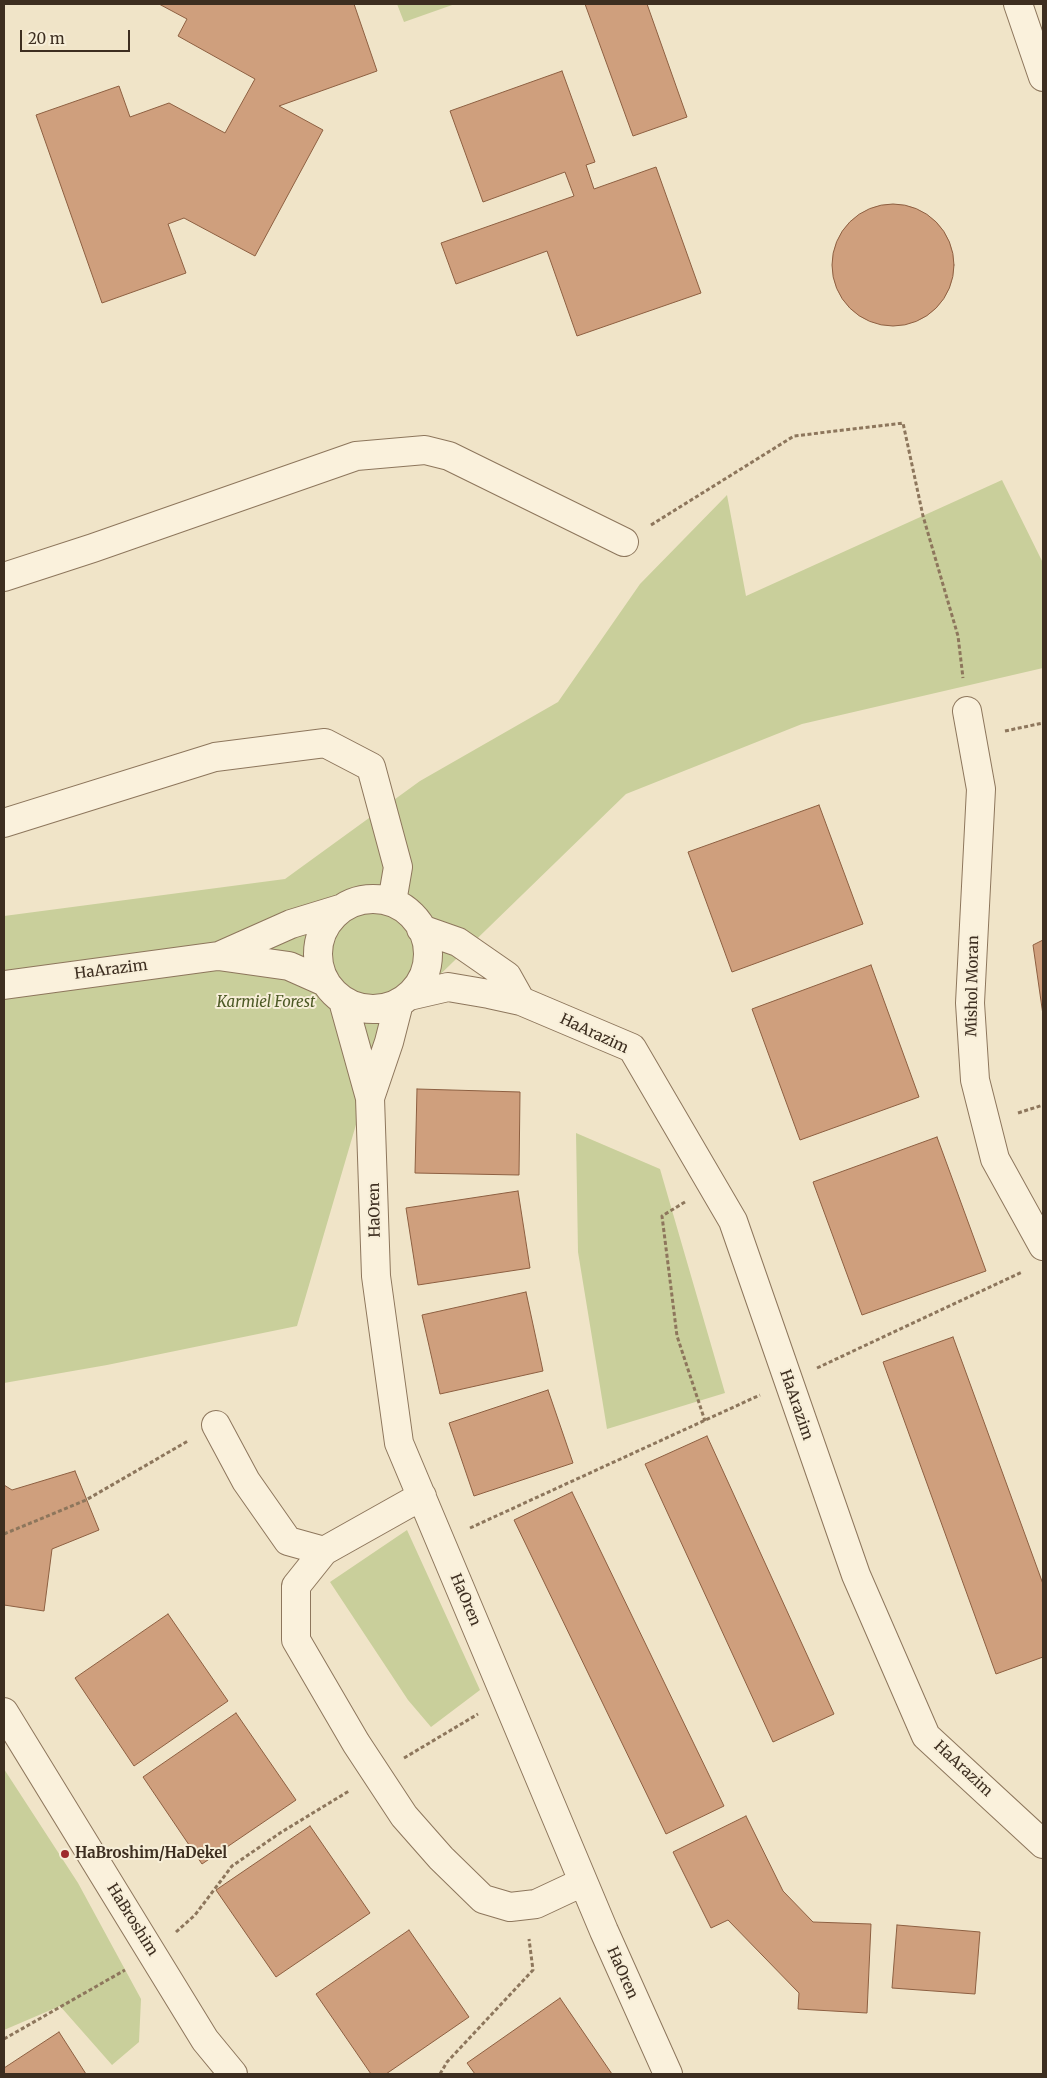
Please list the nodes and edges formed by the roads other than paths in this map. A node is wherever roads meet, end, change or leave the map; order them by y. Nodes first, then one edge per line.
1 (1018, 4) edge
2 (1043, 77) edge
3 (624, 542) road end
4 (4, 577) edge
5 (969, 724) road end
6 (4, 823) edge
7 (392, 902) junction
8 (340, 909) junction
9 (421, 929) junction
10 (218, 956) junction
11 (4, 984) edge
12 (334, 991) junction
13 (404, 1000) junction
14 (522, 1001) junction
15 (370, 1098) junction
16 (1043, 1246) edge
17 (216, 1425) road end
18 (422, 1496) junction
19 (324, 1551) junction
20 (4, 1712) edge
21 (1043, 1844) edge
22 (583, 1882) junction
23 (233, 2074) edge
24 (668, 2074) edge

1 - 2 street
3 - 4 street
5 - 16 street, Mishol Moran
6 - 7 street
7 - 8 street
7 - 9 street
8 - 10 street, HaArazim
8 - 12 street
9 - 13 street
9 - 14 street
10 - 11 street, HaArazim
10 - 12 street, HaArazim
12 - 13 street
12 - 15 street, HaOren
13 - 14 street, HaArazim
13 - 15 street, HaOren
14 - 21 street, HaArazim
15 - 18 street, HaOren
17 - 19 street
18 - 19 street
18 - 22 street, HaOren
19 - 22 street
20 - 23 street, HaBroshim
22 - 24 street, HaOren

